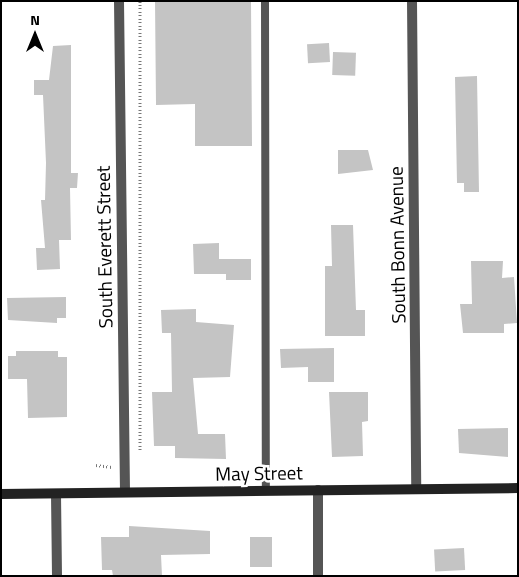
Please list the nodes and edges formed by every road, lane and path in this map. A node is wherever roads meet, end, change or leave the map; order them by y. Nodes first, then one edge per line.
1 (119, 1) edge
2 (140, 1) edge
3 (265, 1) edge
4 (412, 1) edge
5 (140, 459) dead end
6 (96, 465) dead end
7 (124, 468) junction
8 (518, 488) edge
9 (416, 489) junction
10 (266, 490) junction
11 (318, 490) junction
12 (124, 492) junction
13 (1, 494) edge
14 (56, 494) junction
15 (57, 576) edge
16 (318, 576) edge

1 - 7 street, South Everett Street
2 - 5 path
3 - 10 lane
4 - 9 street, South Bonn Avenue
6 - 7 path
7 - 12 street, South Everett Street
8 - 9 street, May Street
9 - 11 street, May Street
10 - 11 street, May Street
10 - 12 street, May Street
11 - 16 street
12 - 14 street, May Street
13 - 14 street, May Street
14 - 15 street

